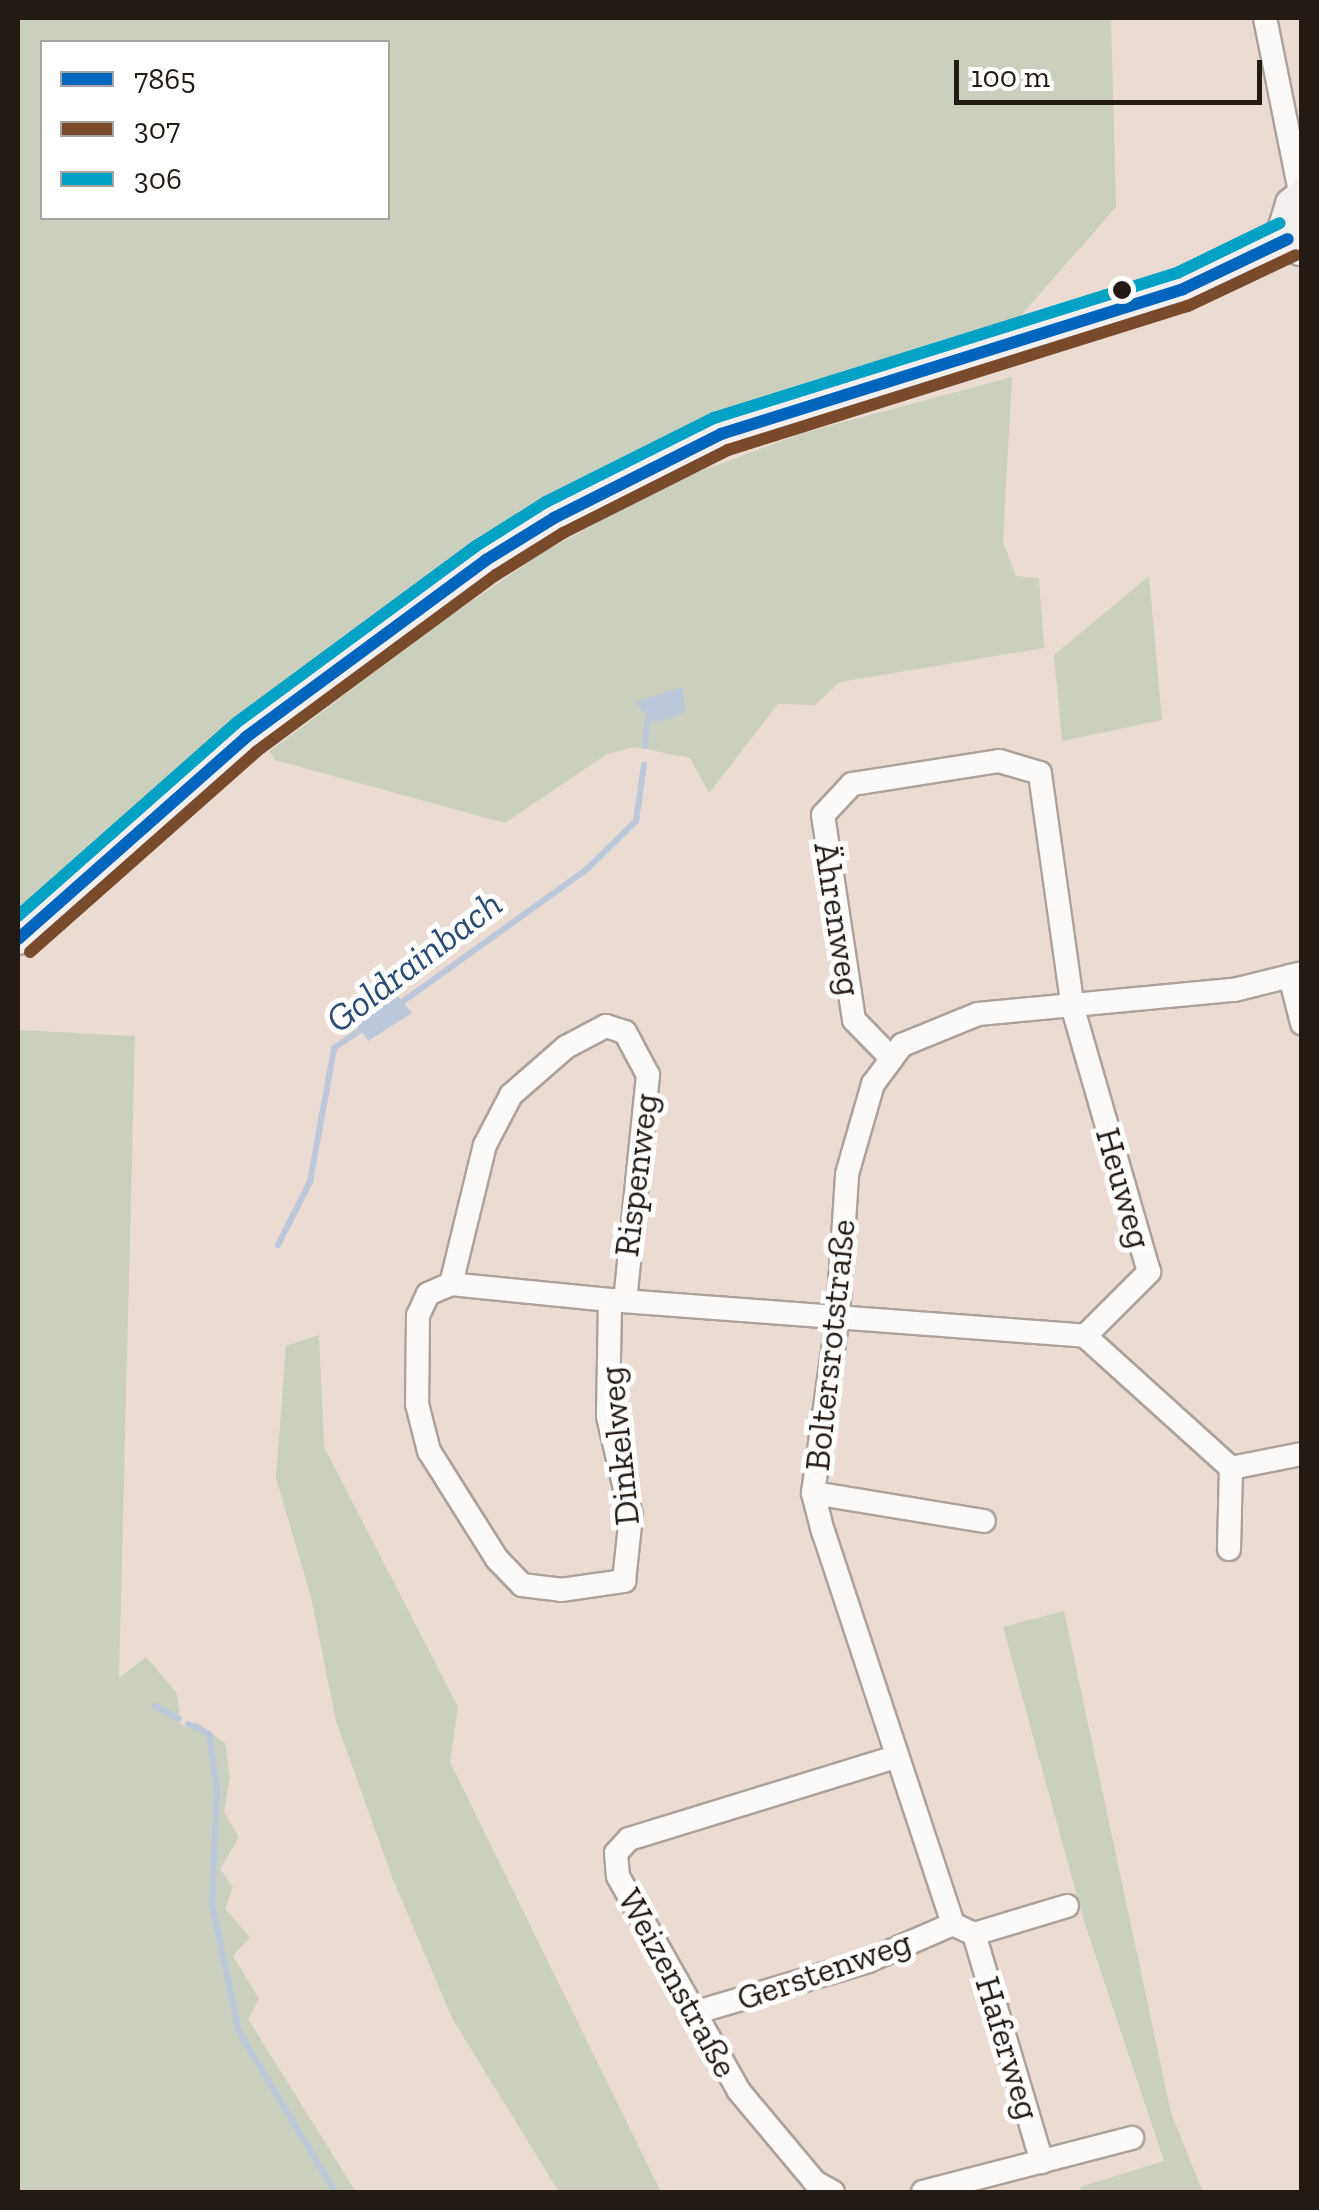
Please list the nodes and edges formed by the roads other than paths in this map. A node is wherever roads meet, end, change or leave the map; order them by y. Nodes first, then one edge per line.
1 (1265, 18) edge
2 (1301, 195) edge
3 (1295, 245) edge
4 (18, 939) edge
5 (1296, 974) edge
6 (1073, 1010) junction
7 (1302, 1022) edge
8 (892, 1058) junction
9 (451, 1284) junction
10 (617, 1300) junction
11 (838, 1315) junction
12 (1085, 1336) junction
13 (1302, 1454) edge
14 (1230, 1468) junction
15 (813, 1493) junction
16 (984, 1521) dead end
17 (1229, 1549) dead end
18 (896, 1757) junction
19 (1067, 1906) dead end
20 (964, 1929) junction
21 (694, 2013) junction
22 (1132, 2138) dead end
23 (1042, 2162) junction
24 (832, 2192) edge
25 (923, 2192) edge

1 - 2 street
2 - 3 street
3 - 4 street
5 - 6 street, Boltersrotstraße
5 - 7 street
6 - 8 street, Boltersrotstraße
6 - 8 street, Ährenweg
6 - 12 street, Heuweg
8 - 11 street, Boltersrotstraße
9 - 10 street
9 - 10 street, Rispenweg
9 - 10 street, Dinkelweg
10 - 11 street
11 - 12 street
11 - 15 street, Boltersrotstraße
12 - 14 street
13 - 14 street
14 - 17 street
15 - 16 street
15 - 18 street, Boltersrotstraße
18 - 20 street, Boltersrotstraße
18 - 21 street, Weizenstraße
19 - 20 street
20 - 21 street, Gerstenweg
20 - 23 street, Haferweg
21 - 24 street, Weizenstraße
22 - 23 street
23 - 25 street

